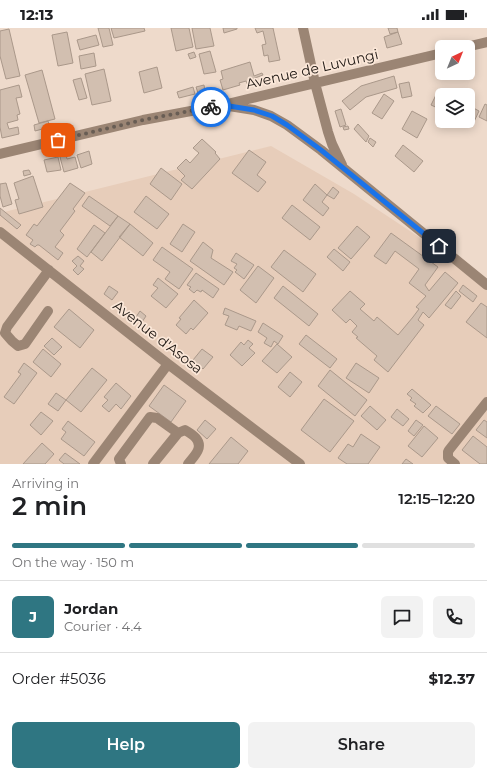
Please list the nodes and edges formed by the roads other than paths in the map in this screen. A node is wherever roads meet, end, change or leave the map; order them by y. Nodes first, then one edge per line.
1 (302, 28) edge
2 (487, 42) edge
3 (475, 45) edge
4 (435, 55) edge
5 (315, 83) junction
6 (223, 105) junction
7 (0, 154) edge
8 (344, 168) junction
9 (0, 232) edge
10 (49, 270) junction
11 (487, 285) edge
12 (48, 311) dead end
13 (168, 364) junction
14 (487, 402) edge
15 (178, 433) junction
16 (93, 464) edge
17 (121, 464) edge
18 (153, 464) edge
19 (188, 464) edge
20 (300, 464) edge
21 (455, 464) edge

1 - 5 street
2 - 3 street
4 - 5 street, Avenue de Luvungi
5 - 6 street, Avenue de Luvungi
5 - 8 street
6 - 7 street, Avenue de Luvungi
6 - 8 street
8 - 11 street
9 - 10 street, Avenue d'Asosa
10 - 12 street
10 - 13 street, Avenue d'Asosa
13 - 16 street
13 - 20 street, Avenue d'Asosa
14 - 21 street
15 - 17 street
15 - 18 street
15 - 19 street

